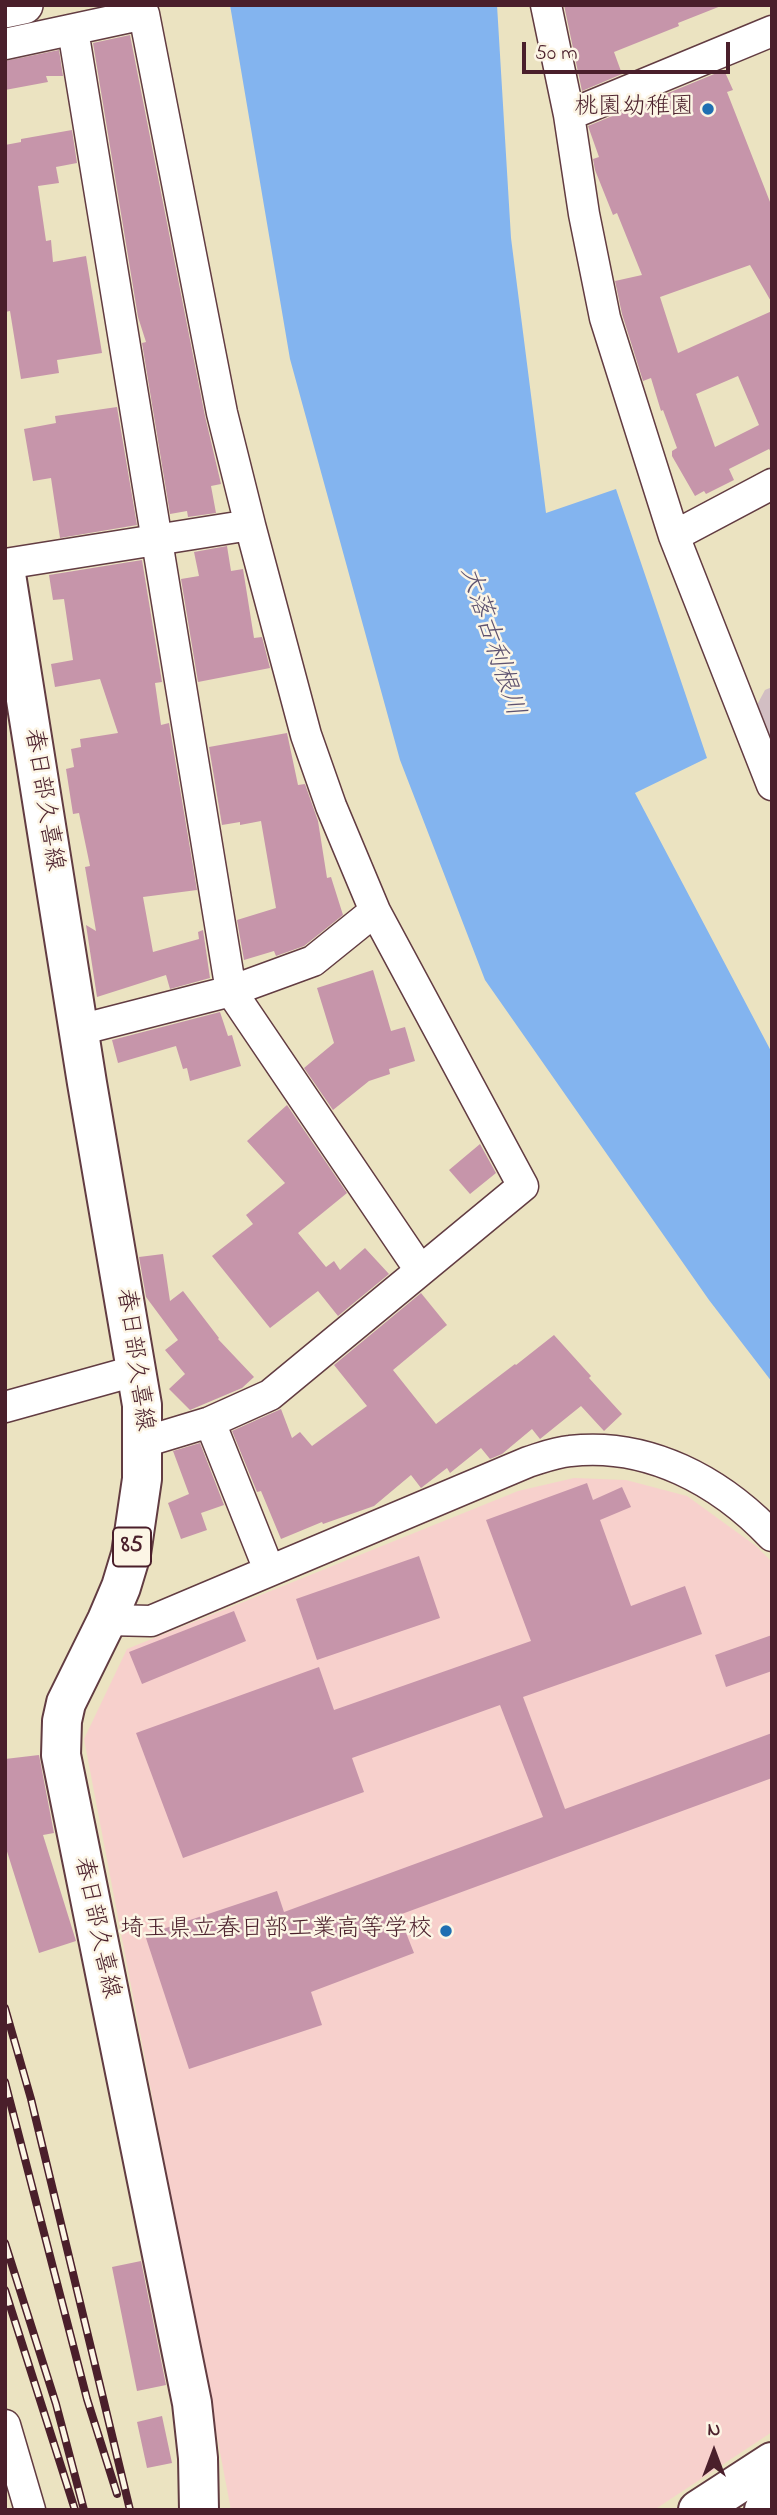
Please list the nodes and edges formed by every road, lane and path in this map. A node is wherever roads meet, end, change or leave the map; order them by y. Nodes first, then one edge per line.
1 (24, 5) edge
2 (546, 5) edge
3 (5, 9) edge
4 (73, 30) junction
5 (772, 31) edge
6 (5, 44) edge
7 (569, 115) junction
8 (772, 484) edge
9 (250, 525) junction
10 (674, 536) junction
11 (157, 540) junction
12 (5, 566) edge
13 (772, 785) edge
14 (375, 911) junction
15 (231, 991) junction
16 (79, 1030) junction
17 (420, 1270) junction
18 (138, 1370) junction
19 (5, 1407) edge
20 (209, 1422) junction
21 (144, 1442) junction
22 (772, 1536) edge
23 (270, 1570) junction
24 (107, 1620) junction
25 (5, 2425) edge
26 (772, 2462) edge
27 (772, 2504) edge
28 (30, 2510) edge
29 (199, 2510) edge
30 (698, 2510) edge
31 (764, 2510) edge

1 - 3 street
2 - 7 street
4 - 6 street
4 - 9 street
4 - 11 street
5 - 7 street
7 - 10 street
8 - 10 street
9 - 11 street
9 - 14 street
10 - 13 street
11 - 12 street
11 - 15 street
12 - 16 main road, 春日部久喜線 / 85
14 - 15 street
14 - 17 street
15 - 16 street
15 - 17 street
16 - 18 main road, 春日部久喜線 / 85
17 - 20 street
18 - 19 street
18 - 21 main road, 春日部久喜線 / 85
20 - 21 street
20 - 23 street
21 - 24 main road, 春日部久喜線 / 85
22 - 23 street
23 - 24 street
24 - 29 main road, 春日部久喜線 / 85
25 - 28 street
26 - 30 main road
27 - 31 main road

